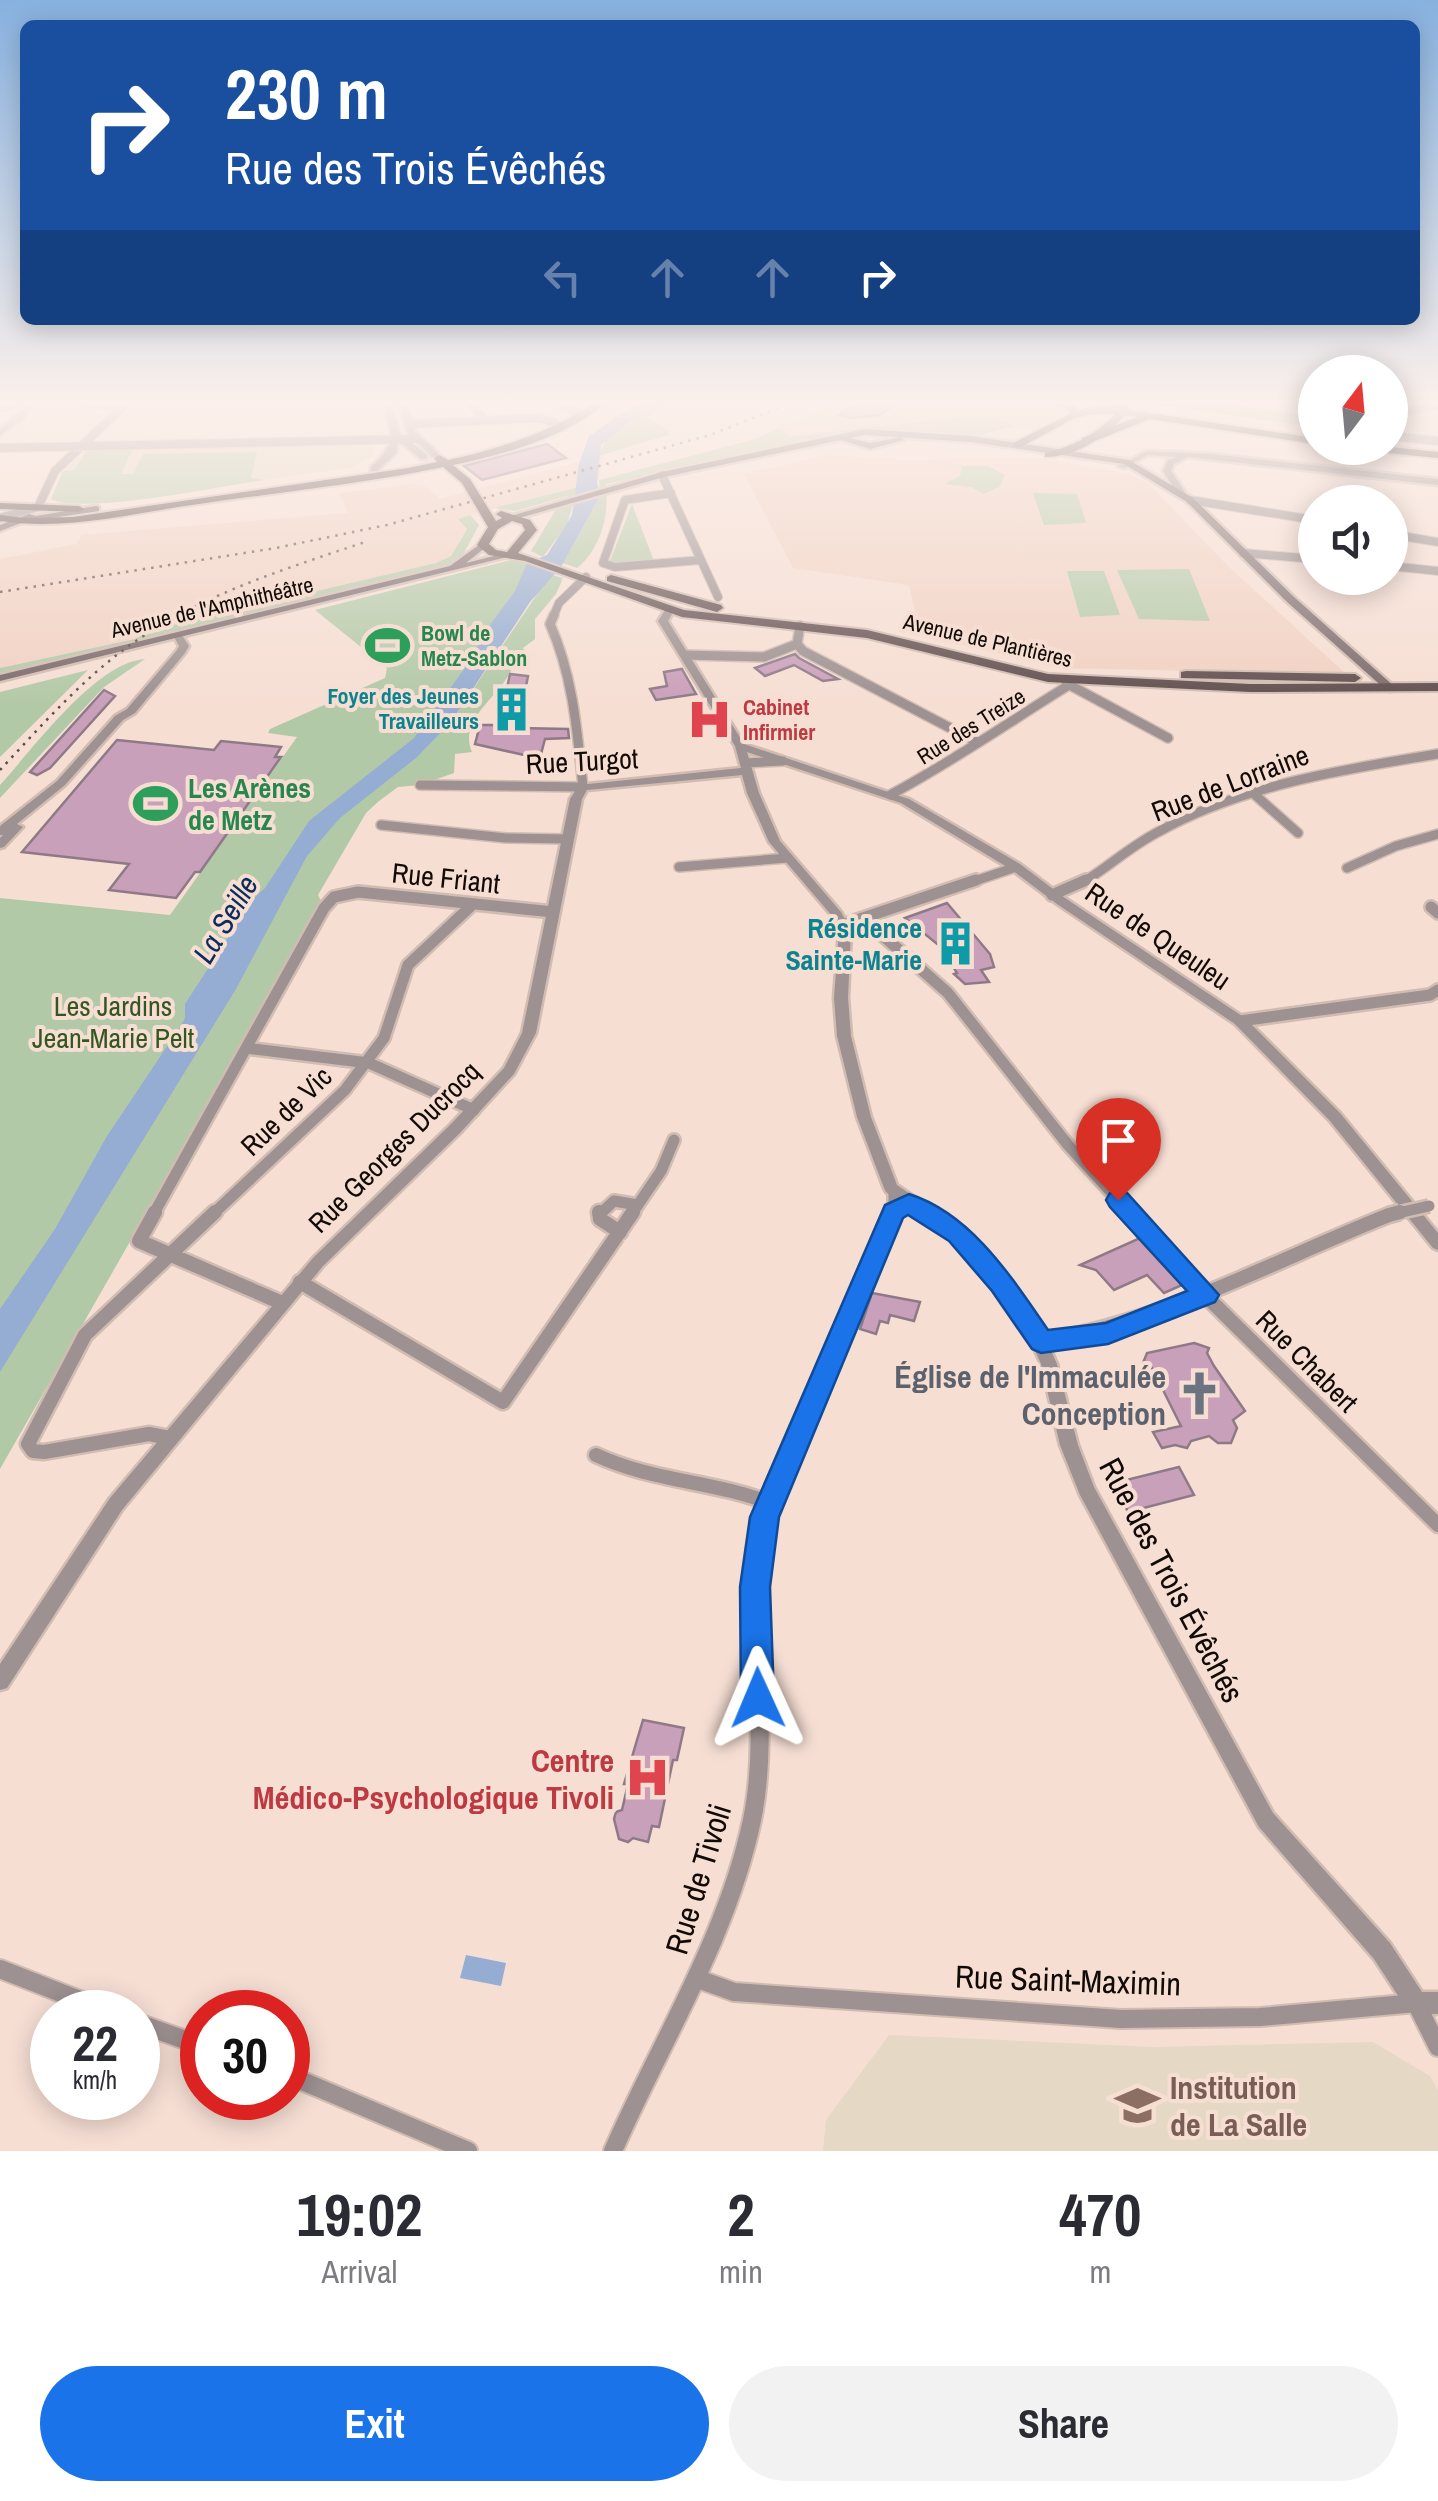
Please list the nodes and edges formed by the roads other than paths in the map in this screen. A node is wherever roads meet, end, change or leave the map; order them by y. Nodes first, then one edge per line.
1 (136, 504) edge
2 (138, 504) edge
3 (480, 504) edge
4 (551, 504) edge
5 (624, 504) edge
6 (676, 504) edge
7 (1195, 504) edge
8 (1231, 504) edge
9 (0, 506) edge
10 (547, 506) junction
11 (38, 507) junction
12 (96, 510) junction
13 (485, 510) junction
14 (63, 514) junction
15 (512, 517) junction
16 (1298, 517) edge
17 (0, 518) edge
18 (40, 521) junction
19 (17, 522) junction
20 (494, 526) junction
21 (532, 530) junction
22 (0, 531) edge
23 (1408, 537) edge
24 (1438, 542) edge
25 (483, 544) junction
26 (1243, 552) junction
27 (519, 554) junction
28 (1298, 557) edge
29 (701, 560) junction
30 (1408, 568) edge
31 (1438, 571) edge
32 (433, 575) junction
33 (580, 575) junction
34 (718, 598) dead end
35 (680, 608) junction
36 (800, 626) junction
37 (179, 637) junction
38 (797, 644) junction
39 (685, 655) junction
40 (1358, 658) junction
41 (1352, 677) junction
42 (0, 678) edge
43 (1066, 683) junction
44 (1387, 684) junction
45 (1438, 684) edge
46 (1084, 686) junction
47 (131, 711) junction
48 (1168, 738) dead end
49 (977, 742) junction
50 (740, 746) junction
51 (1438, 754) edge
52 (784, 762) junction
53 (746, 767) junction
54 (420, 786) dead end
55 (583, 787) junction
56 (1254, 794) junction
57 (890, 795) junction
58 (382, 825) dead end
59 (0, 832) edge
60 (1298, 833) dead end
61 (1438, 834) edge
62 (568, 839) junction
63 (0, 845) edge
64 (788, 858) junction
65 (679, 867) dead end
66 (1016, 867) junction
67 (1347, 868) dead end
68 (1052, 895) junction
69 (334, 897) joint
70 (471, 906) junction
71 (554, 912) junction
72 (864, 919) junction
73 (842, 925) junction
74 (1438, 990) edge
75 (1240, 1021) junction
76 (246, 1048) junction
77 (368, 1063) junction
78 (474, 1110) junction
79 (674, 1140) dead end
80 (899, 1203) junction
81 (638, 1205) junction
82 (1433, 1206) edge
83 (620, 1232) junction
84 (1438, 1244) edge
85 (172, 1254) junction
86 (300, 1282) junction
87 (1206, 1295) junction
88 (282, 1303) junction
89 (1041, 1342) junction
90 (170, 1438) junction
91 (596, 1455) dead end
92 (770, 1503) junction
93 (1438, 1525) edge
94 (0, 1681) edge
95 (0, 1969) edge
96 (698, 1979) junction
97 (54, 1990) edge
98 (1427, 2003) edge
99 (1438, 2047) edge
100 (310, 2084) edge
101 (468, 2151) edge
102 (613, 2151) edge

1 - 14 main road
2 - 12 main road
3 - 13 main road
4 - 10 main road
5 - 29 street
6 - 29 street
7 - 26 main road
8 - 16 street
9 - 11 main road
10 - 15 main road
10 - 21 main road
11 - 14 main road
11 - 17 street
12 - 14 main road
12 - 19 main road
13 - 15 main road
13 - 20 main road
14 - 18 main road
14 - 19 main road
14 - 22 main road
15 - 20 main road
15 - 21 main road
17 - 19 main road
18 - 19 main road
18 - 22 main road
19 - 22 main road
20 - 25 main road
21 - 27 main road
23 - 24 street
25 - 27 main road
25 - 32 main road, Avenue de l'Amphithéâtre
26 - 28 street
26 - 40 main road
27 - 32 main road, Avenue de l'Amphithéâtre
27 - 33 main road
29 - 34 street
30 - 31 street
32 - 37 main road, Avenue de l'Amphithéâtre
33 - 35 main road, Avenue de Plantières
33 - 35 main road, Avenue de Plantières
33 - 55 street, Rue Georges Ducrocq
35 - 36 main road, Avenue de Plantières
35 - 39 street
35 - 41 main road, Avenue de Plantières
36 - 38 street
36 - 43 main road, Avenue de Plantières
37 - 42 main road, Avenue de l'Amphithéâtre
37 - 47 street
38 - 39 street
38 - 49 street
39 - 50 street
40 - 41 main road
40 - 44 main road
41 - 44 main road, Avenue de Plantières
43 - 46 main road, Avenue de Plantières
43 - 49 street, Rue des Treize
44 - 45 main road
44 - 46 main road, Avenue de Plantières
46 - 48 street
47 - 59 street
47 - 63 street
49 - 57 street, Rue des Treize
50 - 52 street, Rue de Queuleu
50 - 53 street
51 - 56 street, Rue de Lorraine
52 - 53 street, Rue de Queuleu
52 - 57 street, Rue de Queuleu
53 - 55 street, Rue Turgot
53 - 64 street
54 - 55 street, Rue Turgot
55 - 62 street, Rue Georges Ducrocq
56 - 60 street
56 - 68 street, Rue de Lorraine
57 - 66 street, Rue de Queuleu
58 - 62 street
61 - 67 street
62 - 71 street, Rue Georges Ducrocq
64 - 65 street
64 - 73 street
66 - 68 street, Rue de Queuleu
66 - 72 street
68 - 75 street, Rue de Queuleu
69 - 70 street, Rue Friant
69 - 76 street
70 - 71 street, Rue Friant
70 - 77 street, Rue de Vic
71 - 78 street, Rue Georges Ducrocq
72 - 73 street
72 - 87 street, Rue Chabert
73 - 80 street
74 - 75 street
75 - 84 street, Rue de Queuleu
76 - 77 street
76 - 85 street
77 - 78 street
77 - 85 street, Rue de Vic
78 - 86 street, Rue Georges Ducrocq
79 - 81 street
80 - 89 street, Rue des Trois Évêchés
80 - 92 street, Rue de Tivoli
81 - 83 street
81 - 83 street
82 - 87 street, bridge
83 - 86 street
85 - 88 street
85 - 90 street, Rue de Vic
86 - 88 street, Rue Georges Ducrocq
87 - 89 street
87 - 93 street, Rue Chabert
88 - 90 street, Rue Georges Ducrocq
89 - 98 street, Rue des Trois Évêchés
90 - 94 street, Rue Georges Ducrocq
91 - 92 street
92 - 96 street, Rue de Tivoli
95 - 97 street
96 - 98 street, Rue Saint-Maximin
96 - 102 street, Rue de Tivoli
98 - 99 street
100 - 101 street

